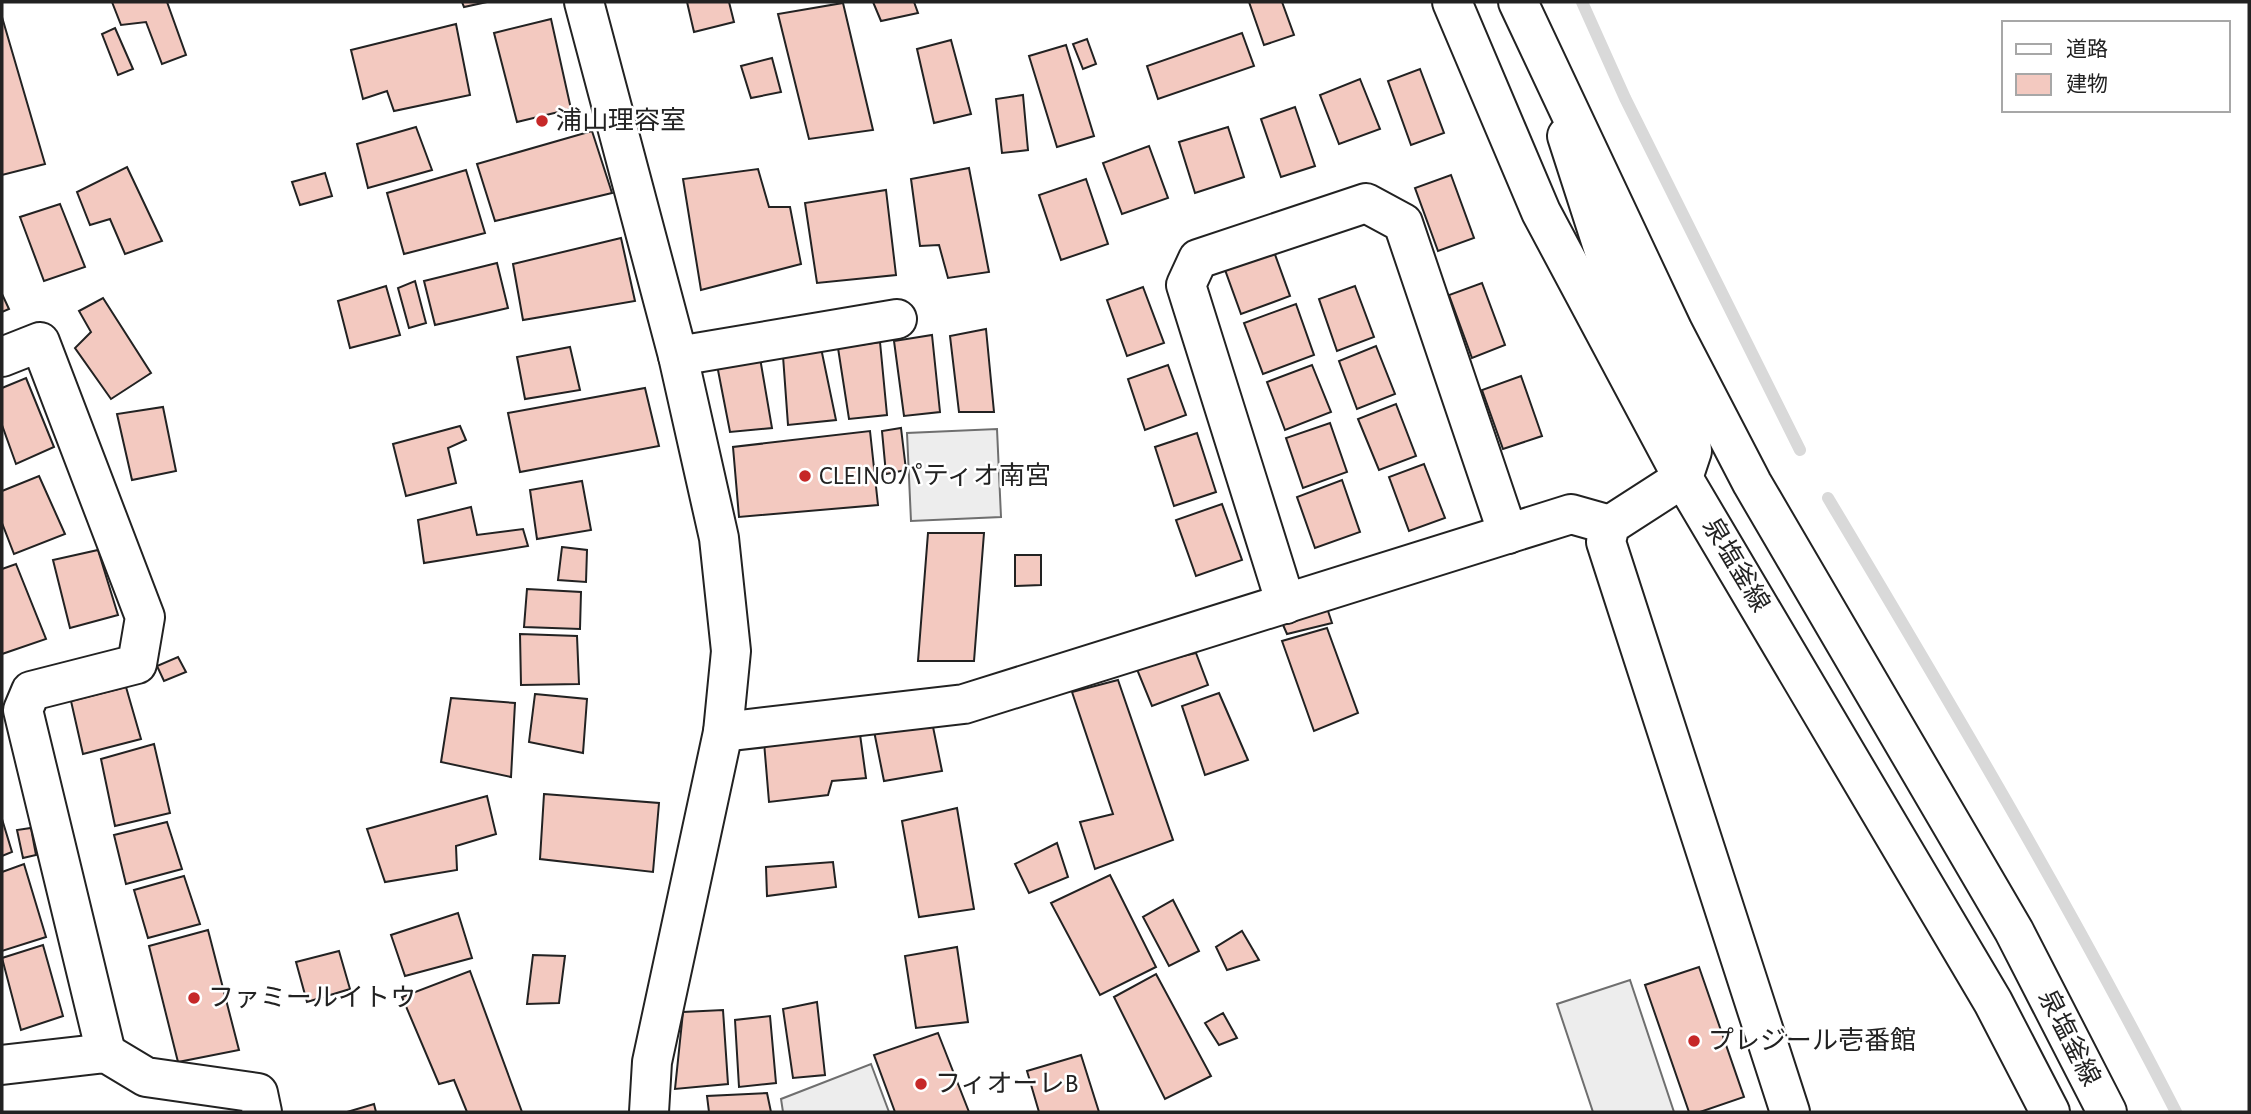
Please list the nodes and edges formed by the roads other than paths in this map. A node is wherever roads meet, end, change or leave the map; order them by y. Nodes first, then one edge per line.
1 (584, 2) edge
2 (1452, 2) edge
3 (1518, 2) edge
4 (1544, 62) junction
5 (897, 319) dead end
6 (2, 356) edge
7 (678, 356) junction
8 (1683, 478) junction
9 (1610, 525) junction
10 (1508, 534) junction
11 (1286, 604) junction
12 (723, 732) junction
13 (106, 1053) junction
14 (2, 1065) edge
15 (260, 1102) edge
16 (649, 1112) edge
17 (1790, 1112) edge
18 (2050, 1112) edge
19 (2107, 1112) edge

1 - 7 street
2 - 8 street, 泉塩釜線
3 - 4 street, 泉塩釜線
4 - 8 street
4 - 19 street, 泉塩釜線
5 - 7 street
6 - 13 street
7 - 12 street
8 - 9 street
8 - 18 street, 泉塩釜線
9 - 10 street
9 - 17 street
10 - 11 street
10 - 11 street
11 - 12 street
12 - 16 street
13 - 14 street
13 - 15 street

